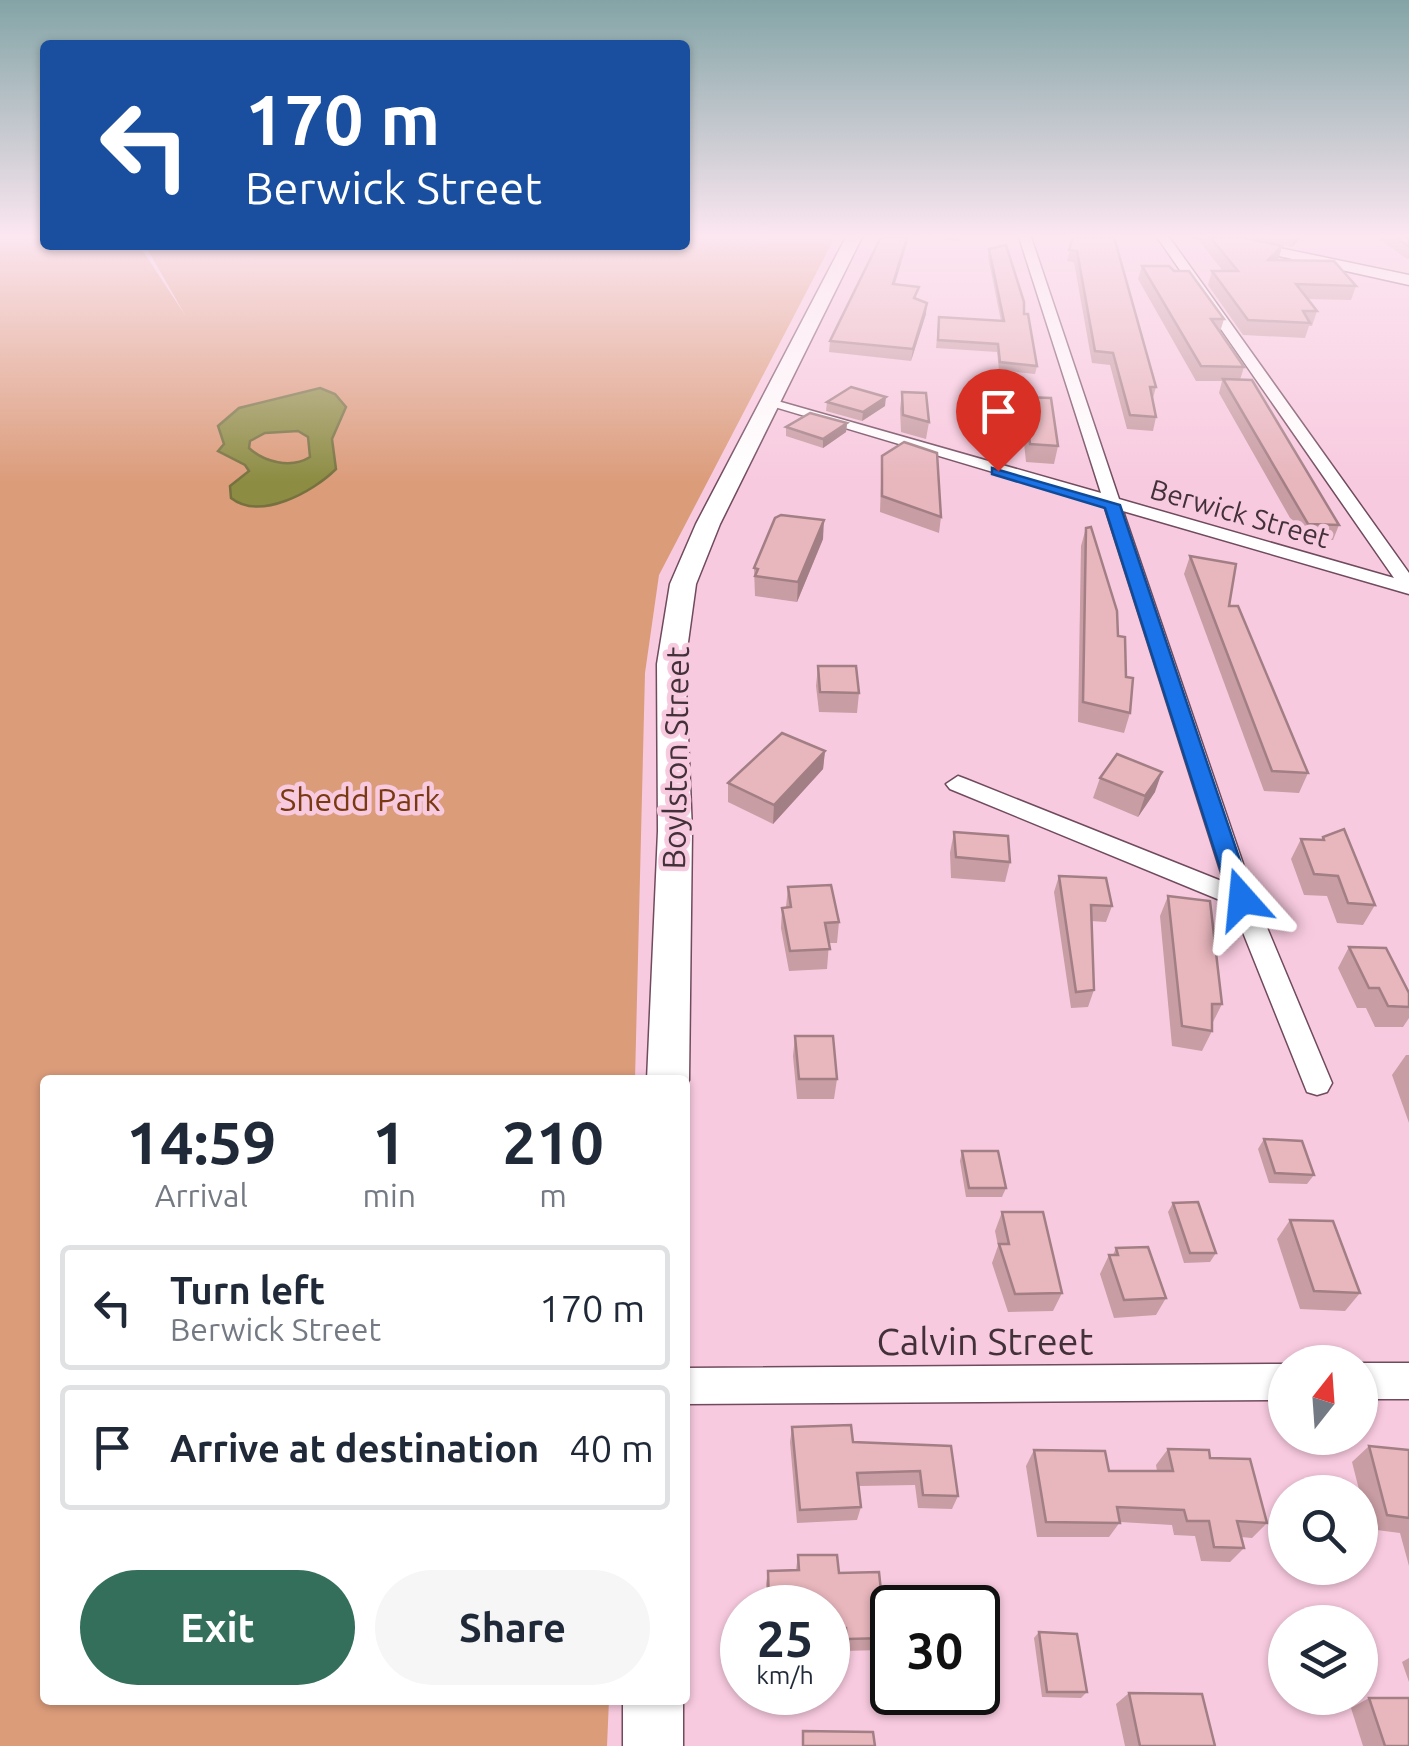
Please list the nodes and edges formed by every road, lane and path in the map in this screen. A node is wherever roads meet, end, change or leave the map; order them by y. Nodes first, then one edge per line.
1 (813, 318) edge
2 (1051, 318) edge
3 (1220, 318) edge
4 (769, 403) junction
5 (1112, 505) junction
6 (1409, 587) edge
7 (958, 784) dead end
8 (1242, 899) junction
9 (668, 1075) edge
10 (1317, 1084) dead end
11 (1378, 1381) edge
12 (1409, 1381) edge
13 (1268, 1382) edge
14 (690, 1386) edge
15 (653, 1705) edge
16 (653, 1746) edge

1 - 4 main road, Boylston Street
2 - 5 street
3 - 6 street
4 - 5 street, Berwick Street
4 - 9 main road, Boylston Street
5 - 6 street, Berwick Street
5 - 8 street
7 - 8 street
8 - 10 street
11 - 12 street
13 - 14 street, Calvin Street
15 - 16 main road

